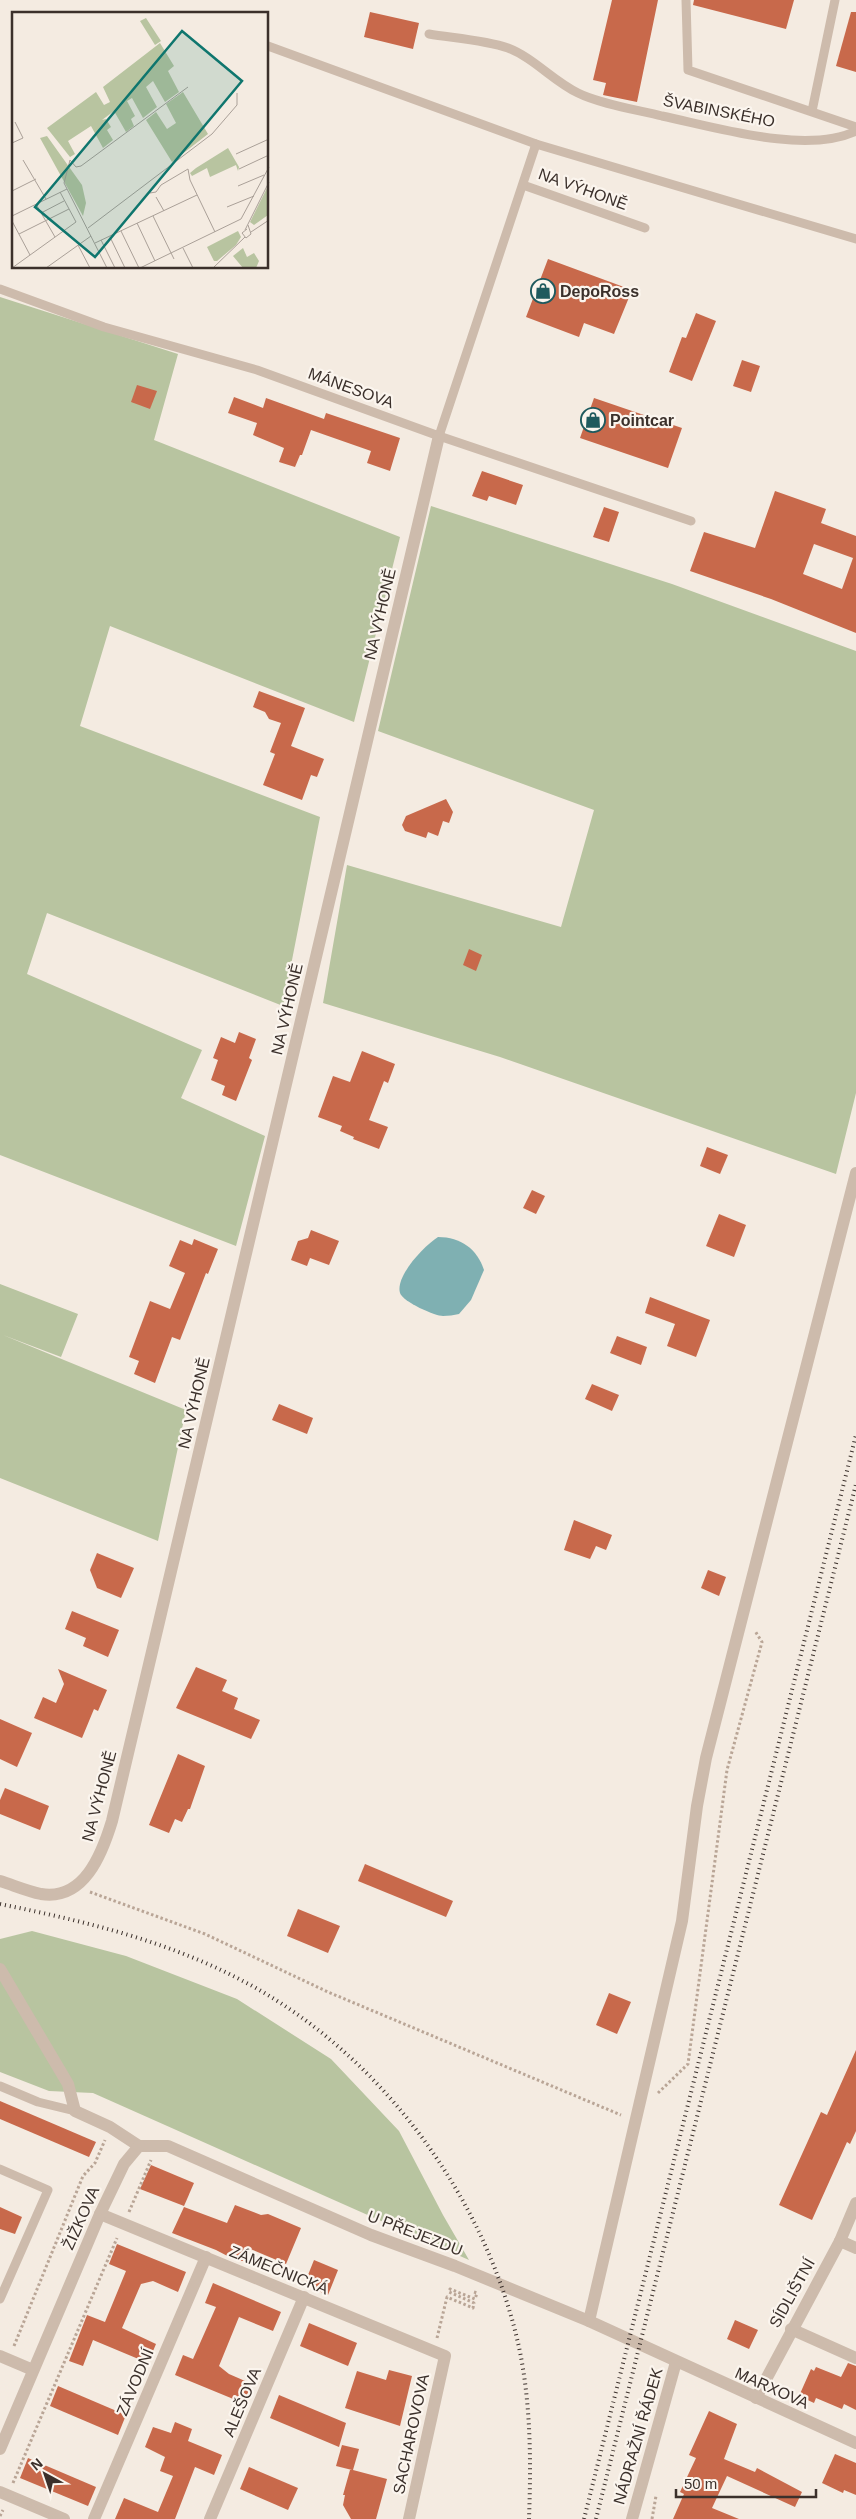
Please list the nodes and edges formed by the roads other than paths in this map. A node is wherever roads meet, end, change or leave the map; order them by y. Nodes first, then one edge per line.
1 (686, 0) edge
2 (835, 0) edge
3 (429, 34) dead end
4 (269, 46) edge
5 (812, 111) junction
6 (856, 127) edge
7 (856, 131) edge
8 (536, 144) junction
9 (523, 185) junction
10 (645, 228) dead end
11 (856, 239) edge
12 (0, 289) edge
13 (439, 436) junction
14 (691, 521) dead end
15 (856, 1173) edge
16 (0, 1881) edge
17 (0, 1969) edge
18 (0, 2086) edge
19 (75, 2111) junction
20 (139, 2146) junction
21 (0, 2169) edge
22 (856, 2203) edge
23 (100, 2214) junction
24 (840, 2241) junction
25 (856, 2248) edge
26 (206, 2257) junction
27 (304, 2297) junction
28 (0, 2299) edge
29 (589, 2321) junction
30 (791, 2329) junction
31 (440, 2353) joint
32 (4, 2358) edge
33 (856, 2358) edge
34 (676, 2362) junction
35 (33, 2370) junction
36 (756, 2398) junction
37 (856, 2443) edge
38 (0, 2449) edge
39 (4, 2494) edge
40 (64, 2519) edge
41 (94, 2519) edge
42 (210, 2519) edge
43 (409, 2519) edge
44 (632, 2519) edge

1 - 5 lane
2 - 5 lane
3 - 7 lane, ŠVABINSKÉHO
4 - 8 lane
5 - 6 lane
8 - 9 lane
8 - 11 lane
9 - 10 lane, NA VÝHONĚ
9 - 13 lane, NA VÝHONĚ
12 - 13 lane, MÁNESOVA
13 - 14 lane, MÁNESOVA
13 - 16 street, NA VÝHONĚ
15 - 29 street
17 - 19 street
18 - 19 lane
19 - 20 street
20 - 23 street, ŽIŽKOVA
20 - 29 street, U PŘEJEZDU
21 - 28 lane
22 - 24 street, SÍDLIŠTNÍ
23 - 26 street, ZÁMEČNICKÁ
23 - 35 street, ŽIŽKOVA
24 - 25 street
24 - 30 street, SÍDLIŠTNÍ
26 - 27 street, ZÁMEČNICKÁ
26 - 41 street, ZÁVODNÍ
27 - 31 street, ZÁMEČNICKÁ
27 - 42 street, ALEŠOVA
29 - 34 street, U PŘEJEZDU
30 - 33 street
30 - 36 street, SÍDLIŠTNÍ
31 - 43 street, SACHAROVOVA
32 - 35 street
34 - 36 street, MARXOVA
34 - 44 street, NÁDRAŽNÍ ŘÁDEK
35 - 38 street, ŽIŽKOVA
36 - 37 street, MARXOVA
39 - 40 street

